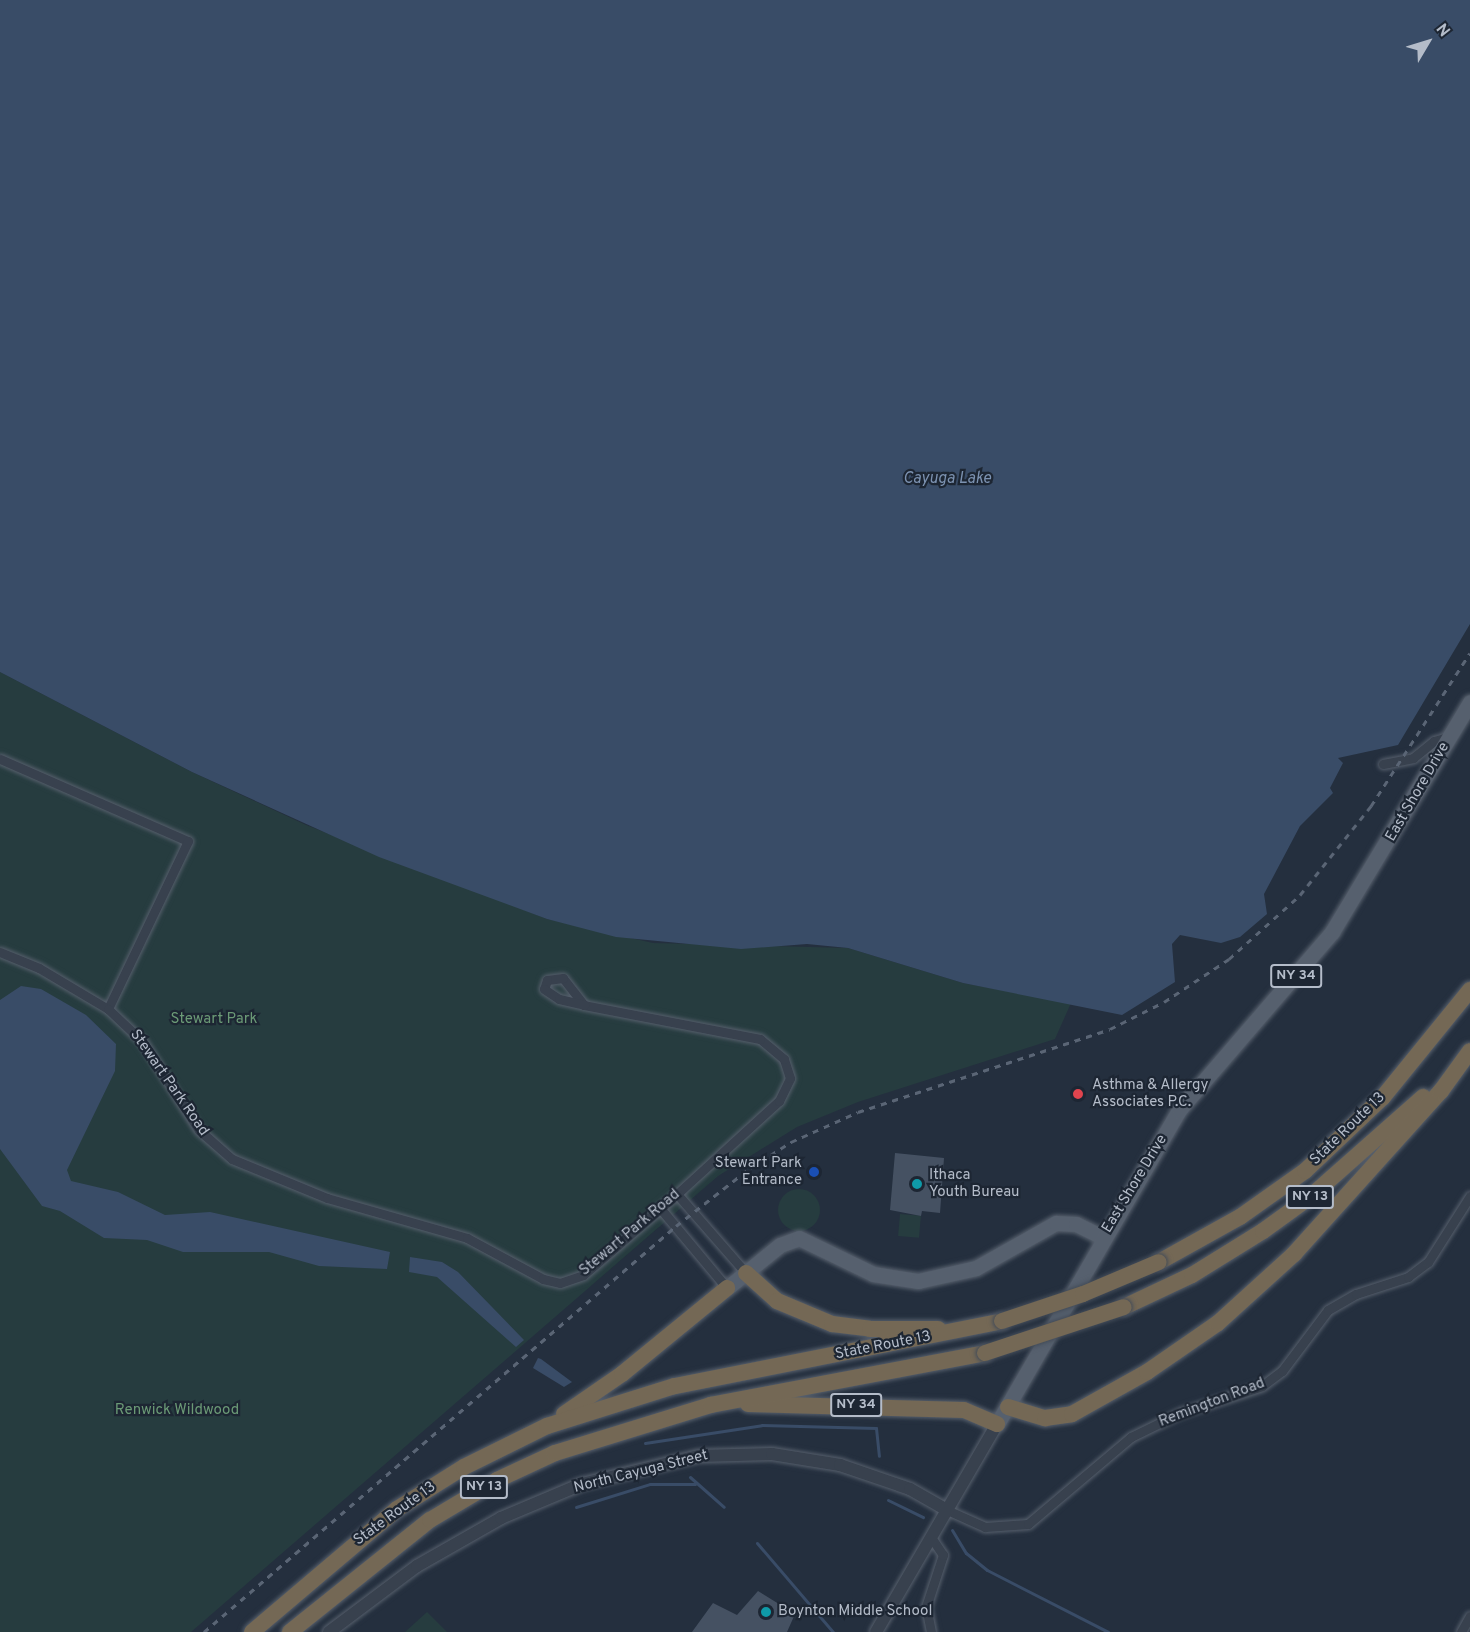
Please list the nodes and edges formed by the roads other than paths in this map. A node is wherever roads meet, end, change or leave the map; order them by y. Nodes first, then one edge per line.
1 (1470, 702) edge
2 (1450, 736) junction
3 (0, 759) edge
4 (1383, 764) dead end
5 (0, 952) edge
6 (1470, 990) edge
7 (584, 1005) dead end
8 (108, 1009) junction
9 (1470, 1051) edge
10 (677, 1194) junction
11 (1470, 1196) edge
12 (660, 1208) junction
13 (1103, 1237) junction
14 (746, 1273) junction
15 (727, 1288) junction
16 (974, 1327) junction
17 (711, 1405) junction
18 (1008, 1407) junction
19 (997, 1424) junction
20 (547, 1426) junction
21 (947, 1510) junction
22 (931, 1537) junction
23 (1470, 1616) edge
24 (252, 1632) edge
25 (290, 1632) edge
26 (329, 1632) edge
27 (876, 1632) edge
28 (931, 1632) edge
29 (1461, 1632) edge

1 - 2 main road, East Shore Drive / NY 34
2 - 4 street
2 - 13 main road, East Shore Drive / NY 34
3 - 8 street
5 - 8 street, Stewart Park Road
6 - 16 highway, State Route 13 / NY 13, bridge
7 - 10 street, Stewart Park Road
8 - 12 street, Stewart Park Road
9 - 17 highway, State Route 13 / NY 13, bridge
9 - 18 highway
10 - 12 street, Stewart Park Road
10 - 14 street
11 - 21 street, Remington Road
12 - 15 street
13 - 14 main road
13 - 18 main road, East Shore Drive / NY 34
14 - 15 main road
14 - 16 highway
15 - 20 highway
16 - 20 highway, State Route 13 / NY 13
17 - 19 highway, NY 34
17 - 25 highway, State Route 13 / NY 13
18 - 19 main road, East Shore Drive / NY 34
19 - 21 street, East Shore Drive
20 - 24 highway, State Route 13 / NY 13
21 - 22 street, East Shore Drive
21 - 26 street, North Cayuga Street
22 - 27 street, East Shore Drive
22 - 28 street
23 - 29 street

